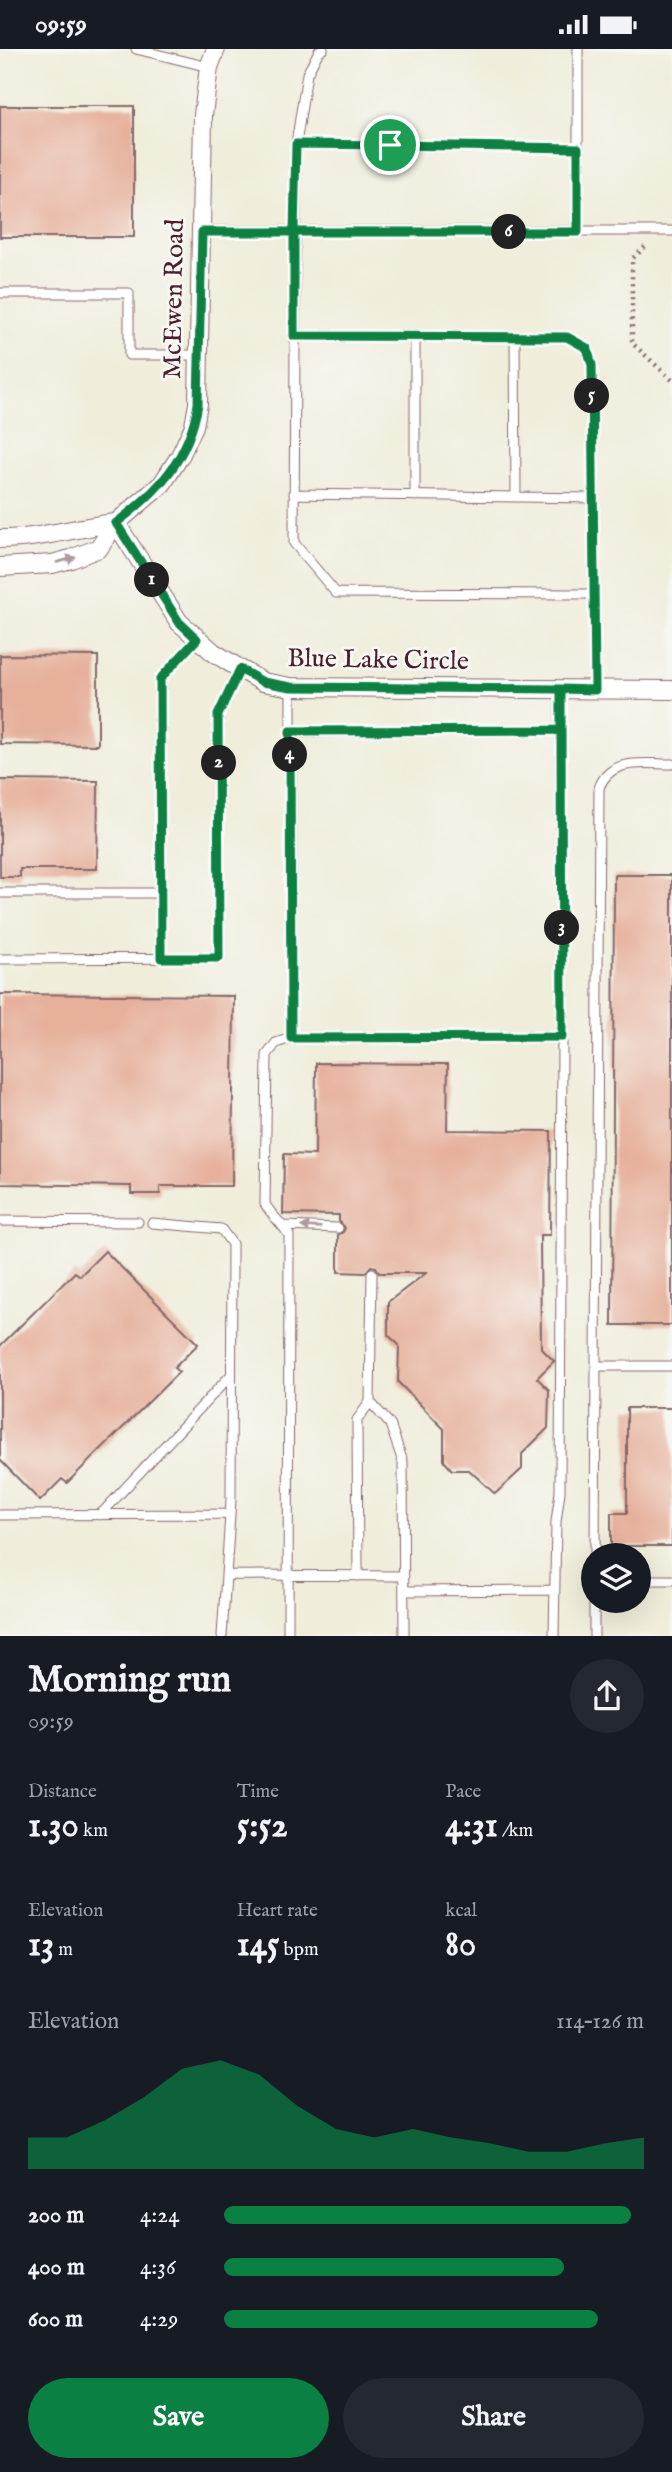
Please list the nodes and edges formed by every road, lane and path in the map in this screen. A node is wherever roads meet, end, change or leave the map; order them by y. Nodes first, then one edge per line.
1 (136, 49) edge
2 (216, 49) edge
3 (323, 49) edge
4 (578, 49) edge
5 (209, 67) junction
6 (296, 144) junction
7 (578, 148) junction
8 (202, 232) junction
9 (294, 232) junction
10 (578, 232) junction
11 (672, 232) edge
12 (645, 247) dead end
13 (0, 293) edge
14 (294, 336) junction
15 (415, 337) junction
16 (515, 337) junction
17 (199, 355) junction
18 (672, 380) edge
19 (294, 494) junction
20 (415, 496) junction
21 (516, 497) junction
22 (593, 498) junction
23 (116, 523) junction
24 (0, 539) edge
25 (0, 567) edge
26 (594, 594) junction
27 (197, 639) junction
28 (240, 669) junction
29 (291, 687) junction
30 (561, 689) junction
31 (595, 690) junction
32 (672, 690) edge
33 (561, 730) junction
34 (290, 731) junction
35 (672, 764) edge
36 (0, 893) edge
37 (161, 893) junction
38 (161, 958) junction
39 (0, 959) edge
40 (562, 1037) junction
41 (291, 1038) junction
42 (0, 1221) edge
43 (138, 1222) dead end
44 (152, 1223) dead end
45 (284, 1226) junction
46 (338, 1228) dead end
47 (372, 1278) dead end
48 (596, 1366) junction
49 (672, 1366) edge
50 (232, 1375) junction
51 (370, 1402) junction
52 (230, 1514) junction
53 (0, 1515) edge
54 (100, 1515) junction
55 (595, 1543) edge
56 (228, 1575) junction
57 (288, 1576) junction
58 (358, 1576) junction
59 (403, 1576) junction
60 (651, 1580) edge
61 (672, 1580) edge
62 (555, 1590) junction
63 (404, 1591) junction
64 (594, 1613) edge
65 (222, 1636) edge
66 (288, 1636) edge
67 (404, 1636) edge
68 (554, 1636) edge
69 (594, 1636) edge

1 - 5 lane
2 - 5 street, McEwen Road
3 - 6 lane
4 - 7 lane
5 - 8 street, McEwen Road
6 - 7 lane
6 - 9 lane
7 - 10 lane
8 - 9 lane
8 - 17 street, McEwen Road
9 - 10 lane
9 - 14 lane
10 - 11 lane
12 - 18 path
13 - 17 lane
14 - 15 lane
14 - 19 lane
15 - 16 lane
15 - 20 lane
16 - 21 lane
16 - 22 lane
17 - 23 street, McEwen Road
19 - 20 lane
19 - 26 lane
20 - 21 lane
21 - 22 lane
22 - 26 lane
23 - 24 street
25 -> 23 street, McEwen Road
23 - 27 street, Blue Lake Circle
26 - 31 lane
27 - 28 street, Blue Lake Circle
27 - 37 lane
28 - 29 street, Blue Lake Circle
28 - 38 lane
29 - 30 street, Blue Lake Circle
29 - 34 lane
30 - 31 street, Blue Lake Circle
30 - 33 lane
31 - 32 street, Blue Lake Circle
33 - 34 lane
33 - 40 lane
34 - 41 lane
35 - 48 lane
36 - 37 lane
37 - 38 lane
38 - 39 lane
40 - 41 lane
40 - 62 lane
41 - 45 lane
42 - 43 lane
44 - 50 lane
46 -> 45 lane
45 - 57 lane
47 - 51 lane
48 - 49 lane
48 - 55 lane
50 - 52 lane
50 - 54 lane
51 - 58 lane
51 - 59 lane
52 - 54 lane
52 - 56 lane
53 - 54 lane
56 - 57 lane
56 - 65 lane
57 - 58 lane
57 - 66 lane
58 - 59 lane
59 - 63 lane
60 - 61 lane
62 - 63 lane
62 - 68 lane
63 - 67 lane
64 - 69 lane

